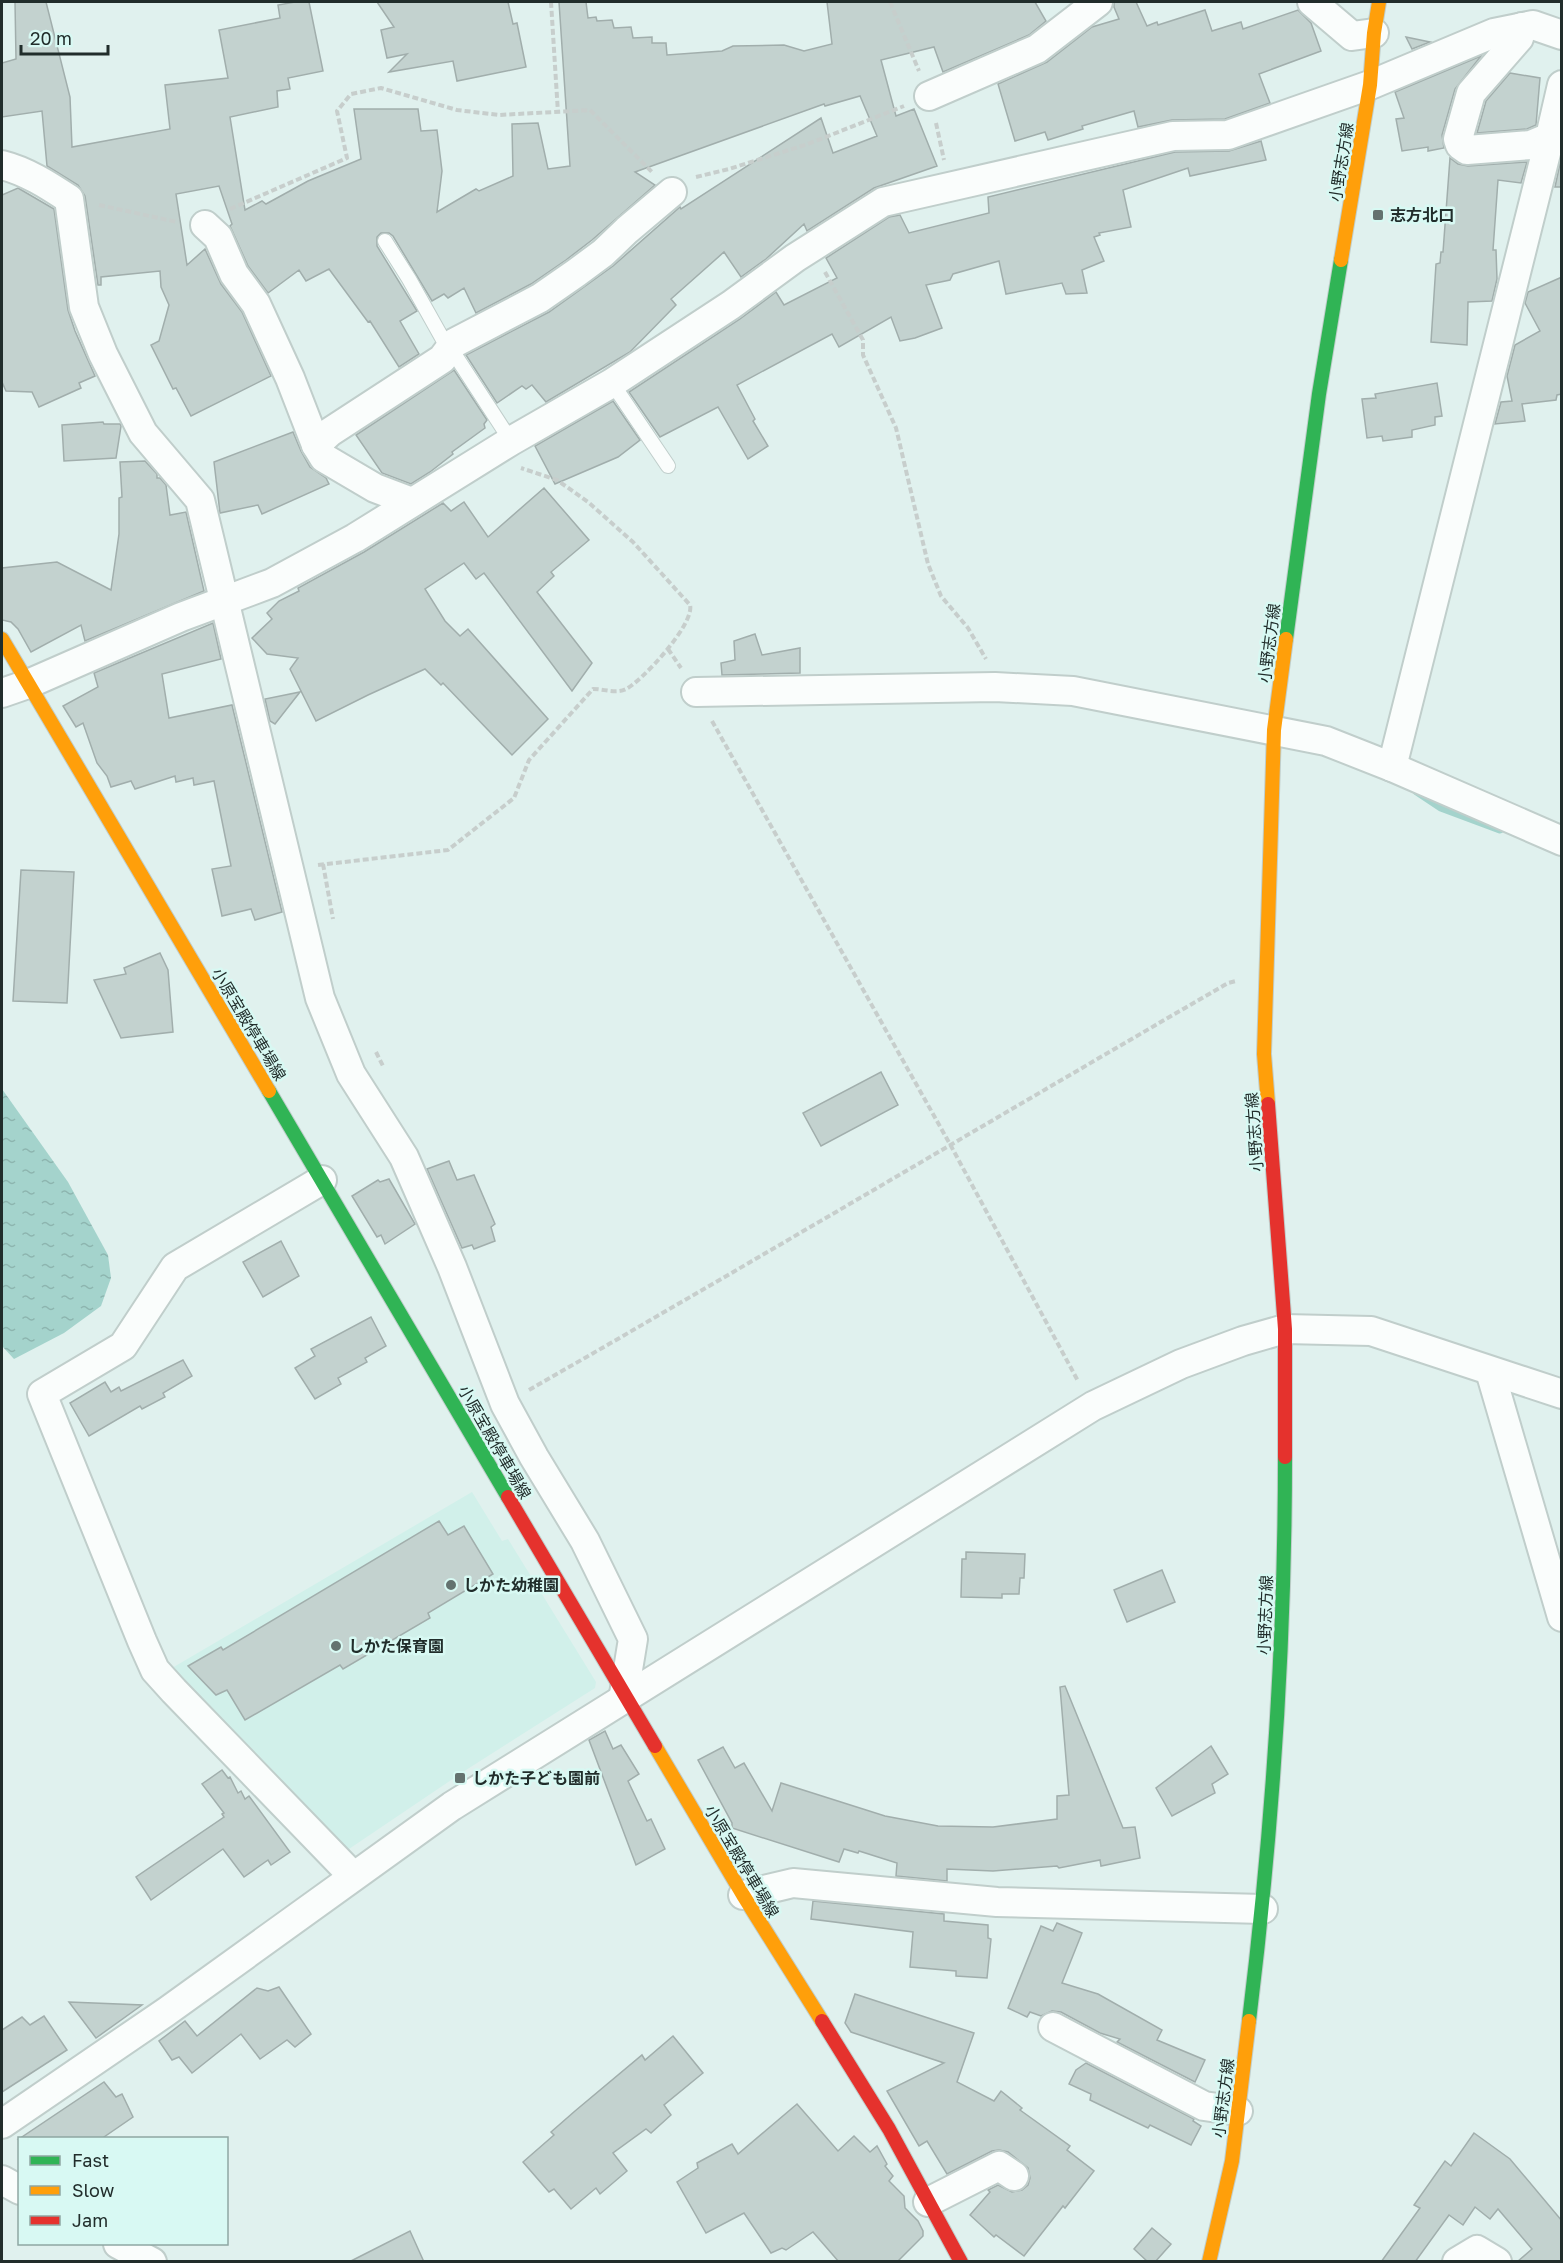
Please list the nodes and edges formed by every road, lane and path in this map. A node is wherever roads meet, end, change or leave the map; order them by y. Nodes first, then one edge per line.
1 (551, 2) edge
2 (890, 2) edge
3 (1098, 2) edge
4 (1312, 2) edge
5 (1379, 2) edge
6 (1530, 18) edge
7 (1374, 33) junction
8 (1562, 34) edge
9 (1370, 85) junction
10 (1562, 85) edge
11 (929, 96) junction
12 (558, 113) junction
13 (1556, 136) edge
14 (2, 165) edge
15 (951, 187) junction
16 (672, 192) junction
17 (69, 199) junction
18 (206, 225) junction
19 (385, 241) dead end
20 (811, 248) junction
21 (450, 349) junction
22 (612, 382) junction
23 (316, 445) junction
24 (499, 448) junction
25 (668, 466) dead end
26 (412, 502) junction
27 (222, 600) junction
28 (2, 639) edge
29 (668, 649) junction
30 (28, 684) junction
31 (995, 687) junction
32 (696, 692) junction
33 (2, 693) edge
34 (1274, 730) junction
35 (1392, 767) junction
36 (1562, 841) edge
37 (323, 864) junction
38 (290, 868) junction
39 (335, 928) dead end
40 (1267, 984) junction
41 (376, 1051) dead end
42 (385, 1070) dead end
43 (951, 1146) junction
44 (322, 1180) junction
45 (1285, 1329) junction
46 (1490, 1371) junction
47 (1562, 1394) edge
48 (505, 1404) junction
49 (1093, 1406) junction
50 (1562, 1617) edge
51 (625, 1696) junction
52 (353, 1876) junction
53 (742, 1894) junction
54 (1263, 1909) junction
55 (1053, 2027) dead end
56 (1238, 2111) junction
57 (2, 2124) edge
58 (1014, 2176) dead end
59 (2, 2180) edge
60 (18, 2189) edge
61 (928, 2202) junction
62 (120, 2245) edge
63 (152, 2262) edge
64 (961, 2262) edge
65 (1209, 2262) edge
66 (1457, 2262) edge
67 (1497, 2262) edge

1 - 12 path
2 - 11 path
3 - 11 street
4 - 7 street
5 - 7 main road, 小野志方線
6 - 8 street
6 - 9 street
6 - 13 street
7 - 9 main road, 小野志方線
9 - 15 street
9 - 34 main road, 小野志方線
10 - 13 street
11 - 15 path
11 - 16 path
12 - 16 path
12 - 18 path
13 - 35 street
14 - 17 street
15 - 20 street
16 - 21 street
17 - 18 path
17 - 27 street
18 - 23 street
19 - 21 lane
20 - 22 street
20 - 31 path
21 - 23 street
21 - 24 lane
22 - 24 street
22 - 25 lane
23 - 26 street
24 - 26 street
24 - 29 path
26 - 27 street
27 - 30 street
27 - 38 street
28 - 30 main road, 小原宝殿停車場線
29 - 32 path
29 - 37 path
30 - 33 street
30 - 44 main road, 小原宝殿停車場線
31 - 32 street
31 - 34 street
32 - 43 path
34 - 35 street
34 - 40 main road, 小野志方線
35 - 36 street
37 - 38 path
37 - 39 path
38 - 48 street
40 - 43 path
40 - 45 main road, 小野志方線
41 - 42 path
43 - 48 path
43 - 49 path
44 - 51 main road, 小原宝殿停車場線
44 - 52 street
45 - 46 street
45 - 49 street
45 - 54 main road, 小野志方線
46 - 47 street
46 - 50 street
48 - 51 street
49 - 51 street
51 - 52 street
51 - 53 main road, 小原宝殿停車場線
52 - 57 street
53 - 54 street
53 - 61 main road, 小原宝殿停車場線
54 - 56 main road, 小野志方線
55 - 56 street
56 - 65 main road, 小野志方線
58 - 61 street
59 - 60 street
61 - 64 main road, 小原宝殿停車場線
62 - 63 street
66 - 67 street

